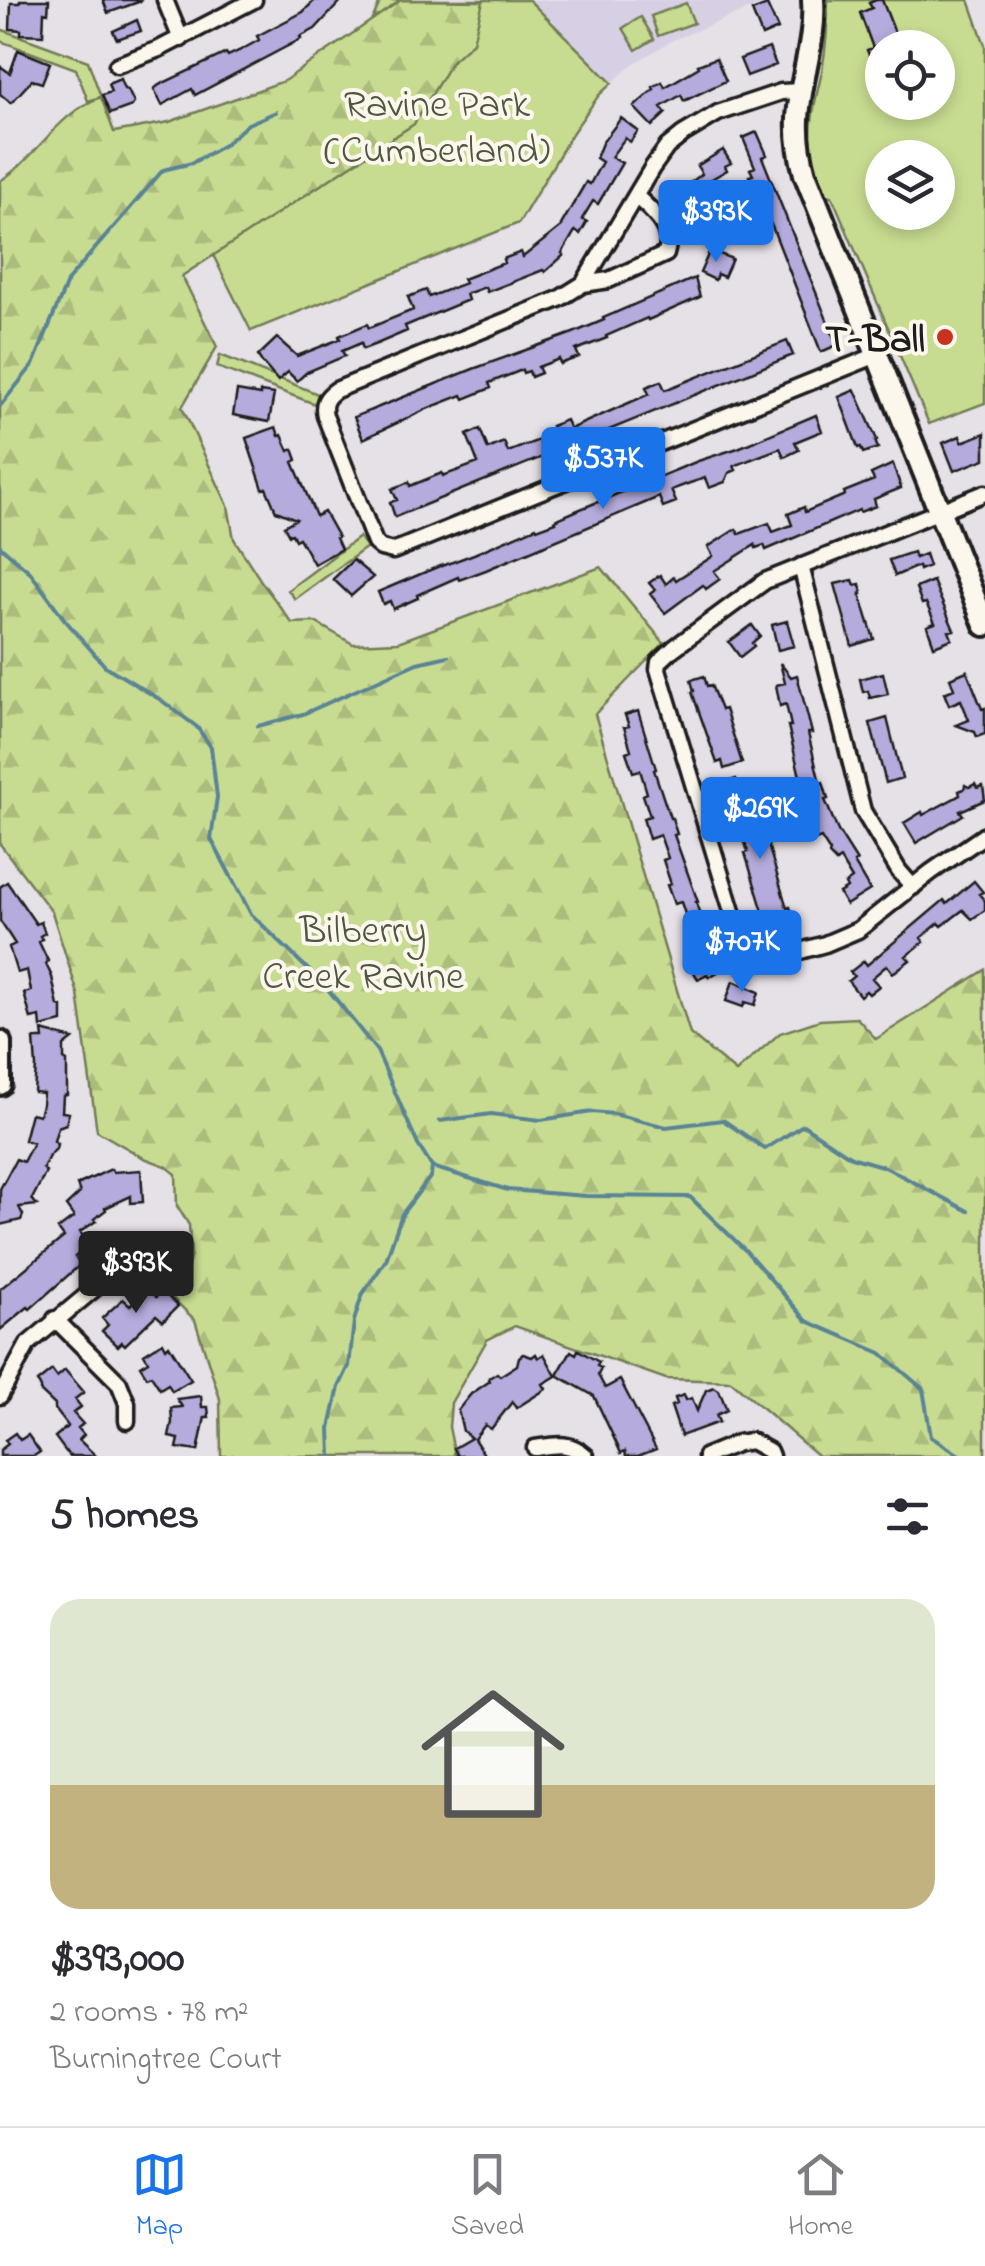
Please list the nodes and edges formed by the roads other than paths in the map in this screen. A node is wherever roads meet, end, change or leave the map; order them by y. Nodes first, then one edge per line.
1 (165, 0) edge
2 (254, 0) edge
3 (814, 0) edge
4 (181, 39) junction
5 (117, 64) dead end
6 (802, 91) junction
7 (636, 196) junction
8 (583, 284) junction
9 (877, 355) junction
10 (985, 493) edge
11 (940, 511) junction
12 (801, 566) junction
13 (985, 625) edge
14 (985, 835) edge
15 (912, 887) junction
16 (0, 1042) edge
17 (0, 1084) edge
18 (134, 1246) dead end
19 (56, 1319) junction
20 (0, 1396) edge
21 (126, 1420) dead end
22 (535, 1448) dead end
23 (586, 1456) edge
24 (706, 1456) edge
25 (771, 1456) edge

1 - 4 street
2 - 4 street
3 - 6 street
4 - 5 street
6 - 7 street
6 - 9 street
7 - 8 street
7 - 8 street
8 - 9 street
9 - 11 street
10 - 11 street
11 - 12 street
11 - 13 street
12 - 15 street
12 - 15 street
14 - 15 street
16 - 17 street
18 - 19 street
19 - 20 street
19 - 21 street
22 - 23 street
24 - 25 street

